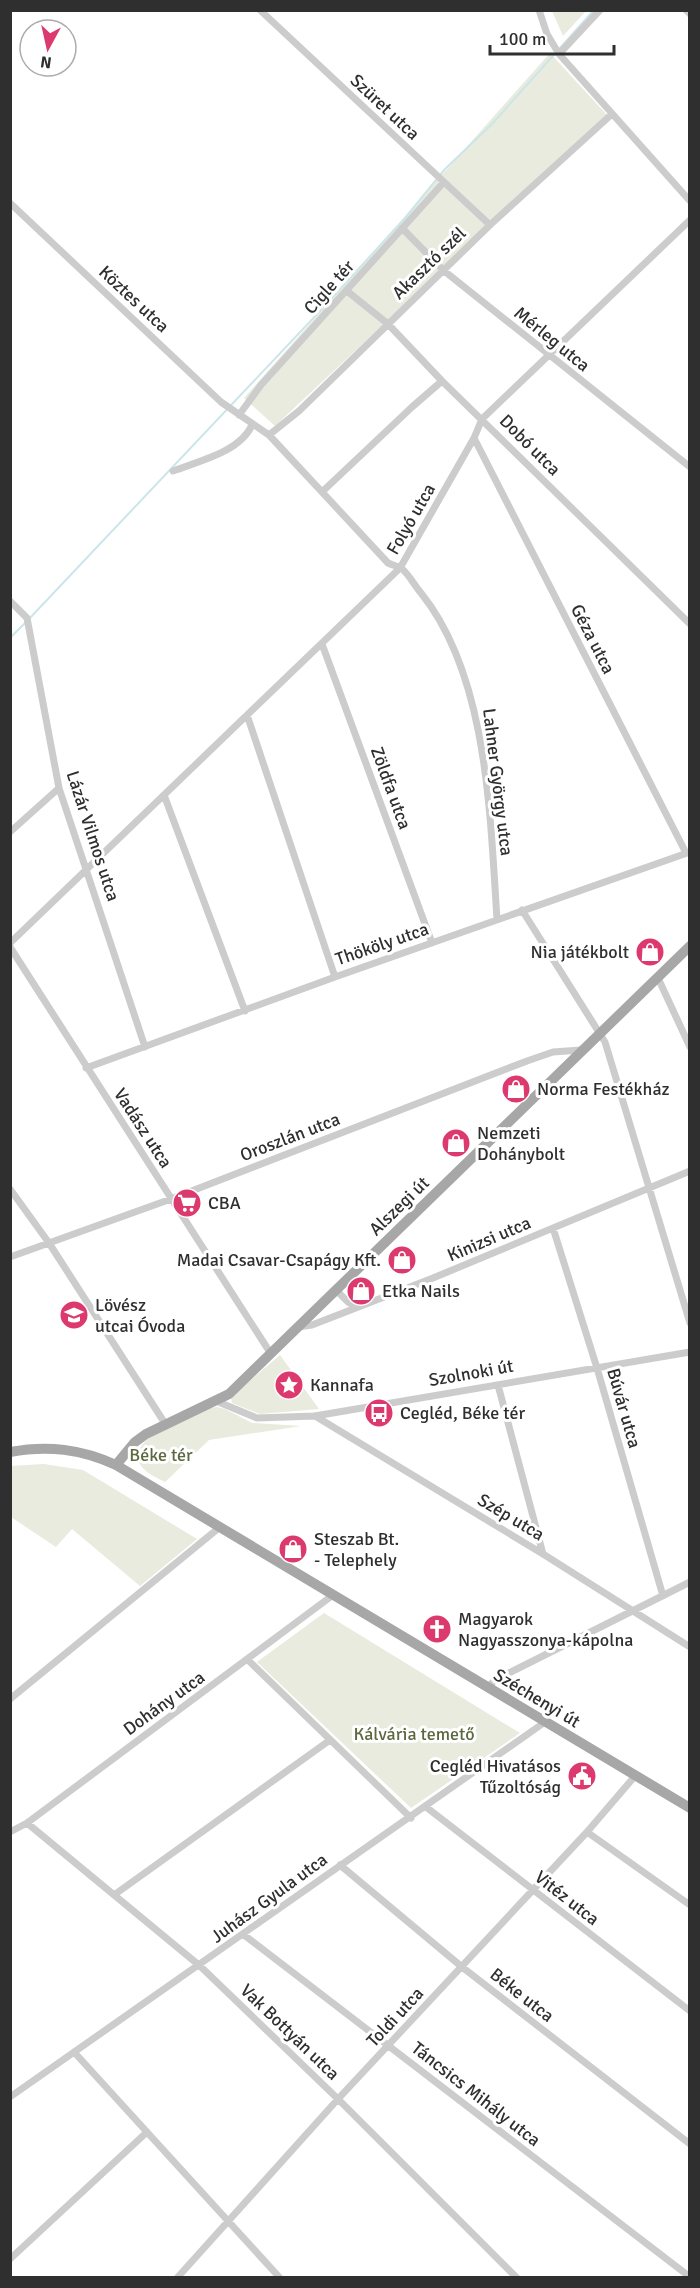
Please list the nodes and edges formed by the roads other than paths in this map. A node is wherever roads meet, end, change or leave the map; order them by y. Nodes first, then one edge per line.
1 (260, 10) edge
2 (539, 10) edge
3 (600, 10) edge
4 (686, 10) edge
5 (690, 14) edge
6 (557, 51) junction
7 (612, 114) junction
8 (440, 179) junction
9 (690, 201) edge
10 (10, 203) edge
11 (690, 220) edge
12 (490, 225) junction
13 (402, 228) junction
14 (443, 270) junction
15 (347, 291) junction
16 (388, 324) junction
17 (548, 356) junction
18 (442, 381) junction
19 (239, 415) junction
20 (482, 419) junction
21 (252, 425) junction
22 (269, 435) junction
23 (474, 438) junction
24 (690, 467) edge
25 (173, 471) dead end
26 (323, 491) junction
27 (400, 568) junction
28 (10, 601) edge
29 (690, 624) edge
30 (322, 644) junction
31 (247, 716) junction
32 (59, 788) junction
33 (164, 795) junction
34 (10, 832) edge
35 (688, 852) edge
36 (87, 868) junction
37 (522, 910) junction
38 (497, 919) junction
39 (432, 943) junction
40 (10, 945) edge
41 (689, 948) edge
42 (335, 977) junction
43 (658, 978) junction
44 (245, 1011) junction
45 (599, 1033) junction
46 (145, 1047) junction
47 (690, 1047) edge
48 (581, 1050) junction
49 (86, 1068) junction
50 (690, 1171) edge
51 (647, 1188) junction
52 (10, 1189) edge
53 (171, 1199) junction
54 (553, 1228) junction
55 (48, 1243) junction
56 (10, 1257) edge
57 (336, 1290) junction
58 (358, 1307) junction
59 (690, 1323) edge
60 (298, 1327) junction
61 (690, 1352) edge
62 (271, 1354) junction
63 (597, 1368) junction
64 (498, 1385) junction
65 (216, 1401) junction
66 (315, 1416) junction
67 (166, 1425) junction
68 (135, 1442) junction
69 (10, 1452) edge
70 (116, 1466) junction
71 (140, 1479) junction
72 (220, 1527) junction
73 (543, 1554) junction
74 (690, 1582) edge
75 (333, 1595) junction
76 (663, 1596) junction
77 (633, 1612) junction
78 (690, 1647) edge
79 (248, 1660) junction
80 (488, 1688) junction
81 (10, 1699) edge
82 (545, 1722) junction
83 (330, 1740) junction
84 (635, 1776) junction
85 (426, 1807) junction
86 (690, 1808) edge
87 (411, 1818) junction
88 (27, 1823) junction
89 (10, 1832) edge
90 (587, 1832) junction
91 (340, 1865) junction
92 (533, 1891) junction
93 (114, 1895) junction
94 (690, 1905) edge
95 (244, 1935) junction
96 (200, 1966) junction
97 (462, 1967) junction
98 (690, 2011) edge
99 (389, 2045) junction
100 (74, 2052) junction
101 (10, 2097) edge
102 (338, 2099) junction
103 (147, 2132) junction
104 (690, 2144) edge
105 (229, 2221) junction
106 (10, 2259) edge
107 (177, 2277) edge
108 (280, 2277) edge
109 (517, 2277) edge
110 (690, 2277) edge

1 - 8 street, Szüret utca
2 - 6 street
3 - 6 street
4 - 5 street
6 - 7 street
7 - 9 street
7 - 12 street, Akasztó szél
8 - 12 street, Szüret utca
8 - 13 street, Cigle tér
10 - 19 street, Köztes utca
11 - 17 street, Folyó utca
12 - 14 street, Akasztó szél
13 - 14 street, Mérleg utca
13 - 15 street, Cigle tér
14 - 16 street, Akasztó szél
14 - 17 street, Mérleg utca
15 - 16 street, Dobó utca
15 - 19 street, Cigle tér
16 - 18 street, Dobó utca
16 - 22 street, Akasztó szél
17 - 20 street, Folyó utca
17 - 24 street, Mérleg utca
18 - 20 street, Dobó utca
18 - 26 street
19 - 21 street, Lahner György utca
20 - 23 street, Folyó utca
20 - 29 street, Dobó utca
21 - 22 street, Lahner György utca
21 - 25 street
22 - 26 street, Lahner György utca
23 - 27 street, Folyó utca
23 - 35 street, Géza utca
26 - 27 street, Lahner György utca
27 - 30 street, Folyó utca
27 - 38 street, Lahner György utca
28 - 32 street, Lázár Vilmos utca
30 - 31 street, Folyó utca
30 - 39 street, Zöldfa utca
31 - 33 street, Folyó utca
31 - 42 street
32 - 34 street
32 - 36 street, Lázár Vilmos utca
33 - 36 street, Folyó utca
33 - 44 street
35 - 37 street, Thököly utca
36 - 40 street, Folyó utca
36 - 46 street, Lázár Vilmos utca
37 - 38 street, Thököly utca
37 - 45 street
38 - 39 street, Thököly utca
39 - 42 street, Thököly utca
40 - 49 street, Vadász utca
41 - 43 main road, Alszegi út
42 - 44 street, Thököly utca
43 - 45 main road, Alszegi út
43 - 47 street
44 - 46 street, Thököly utca
45 - 48 main road, Alszegi út
45 - 51 street
46 - 49 street, Thököly utca
48 - 53 street, Oroszlán utca
48 - 57 main road, Alszegi út
49 - 53 street, Vadász utca
50 - 51 street, Kinizsi utca
51 - 54 street, Kinizsi utca
51 - 59 street
52 - 55 street
53 - 55 street, Oroszlán utca
53 - 62 street, Vadász utca
54 - 58 street, Kinizsi utca
54 - 63 street, Búvár utca
55 - 56 street, Oroszlán utca
55 - 67 street
57 - 58 street
57 - 60 main road, Alszegi út
58 - 60 street, Kinizsi utca
60 - 62 main road, Alszegi út
61 - 63 street, Szolnoki út
62 - 65 main road, Alszegi út
63 - 64 street, Szolnoki út
63 - 76 street, Búvár utca
64 - 66 street, Szolnoki út
64 - 73 street
65 - 66 street, Szolnoki út
65 - 67 main road, Alszegi út
66 - 73 street, Szép utca
67 - 68 main road, Alszegi út
68 - 70 main road, Alszegi út
68 - 71 main road
69 - 70 main road, Széchenyi út
70 - 71 main road, Széchenyi út
71 - 72 main road, Széchenyi út
72 - 75 main road, Széchenyi út
72 - 81 street
73 - 77 street, Szép utca
74 - 76 street
75 - 79 street, Dohány utca
75 - 80 main road, Széchenyi út
76 - 77 street
77 - 78 street, Szép utca
77 - 80 street
79 - 83 street
79 - 88 street, Dohány utca
80 - 82 main road, Széchenyi út
82 - 84 main road, Széchenyi út
82 - 85 street, Juhász Gyula utca
83 - 87 street
83 - 93 street
84 - 86 main road, Széchenyi út
84 - 90 street, Toldi utca
85 - 87 street, Juhász Gyula utca
85 - 92 street, Vitéz utca
87 - 91 street, Juhász Gyula utca
88 - 89 street, Dohány utca
88 - 93 street, Vak Bottyán utca
90 - 92 street, Toldi utca
90 - 94 street
91 - 95 street, Juhász Gyula utca
91 - 97 street, Béke utca
92 - 97 street, Toldi utca
92 - 98 street, Vitéz utca
93 - 96 street, Vak Bottyán utca
95 - 96 street, Juhász Gyula utca
95 - 99 street, Táncsics Mihály utca
96 - 100 street, Juhász Gyula utca
96 - 102 street, Vak Bottyán utca
97 - 99 street, Toldi utca
97 - 104 street, Béke utca
99 - 102 street, Toldi utca
99 - 110 street, Táncsics Mihály utca
100 - 101 street, Juhász Gyula utca
100 - 103 street
102 - 105 street, Toldi utca
102 - 109 street, Vak Bottyán utca
103 - 105 street
103 - 106 street
105 - 107 street, Toldi utca
105 - 108 street

